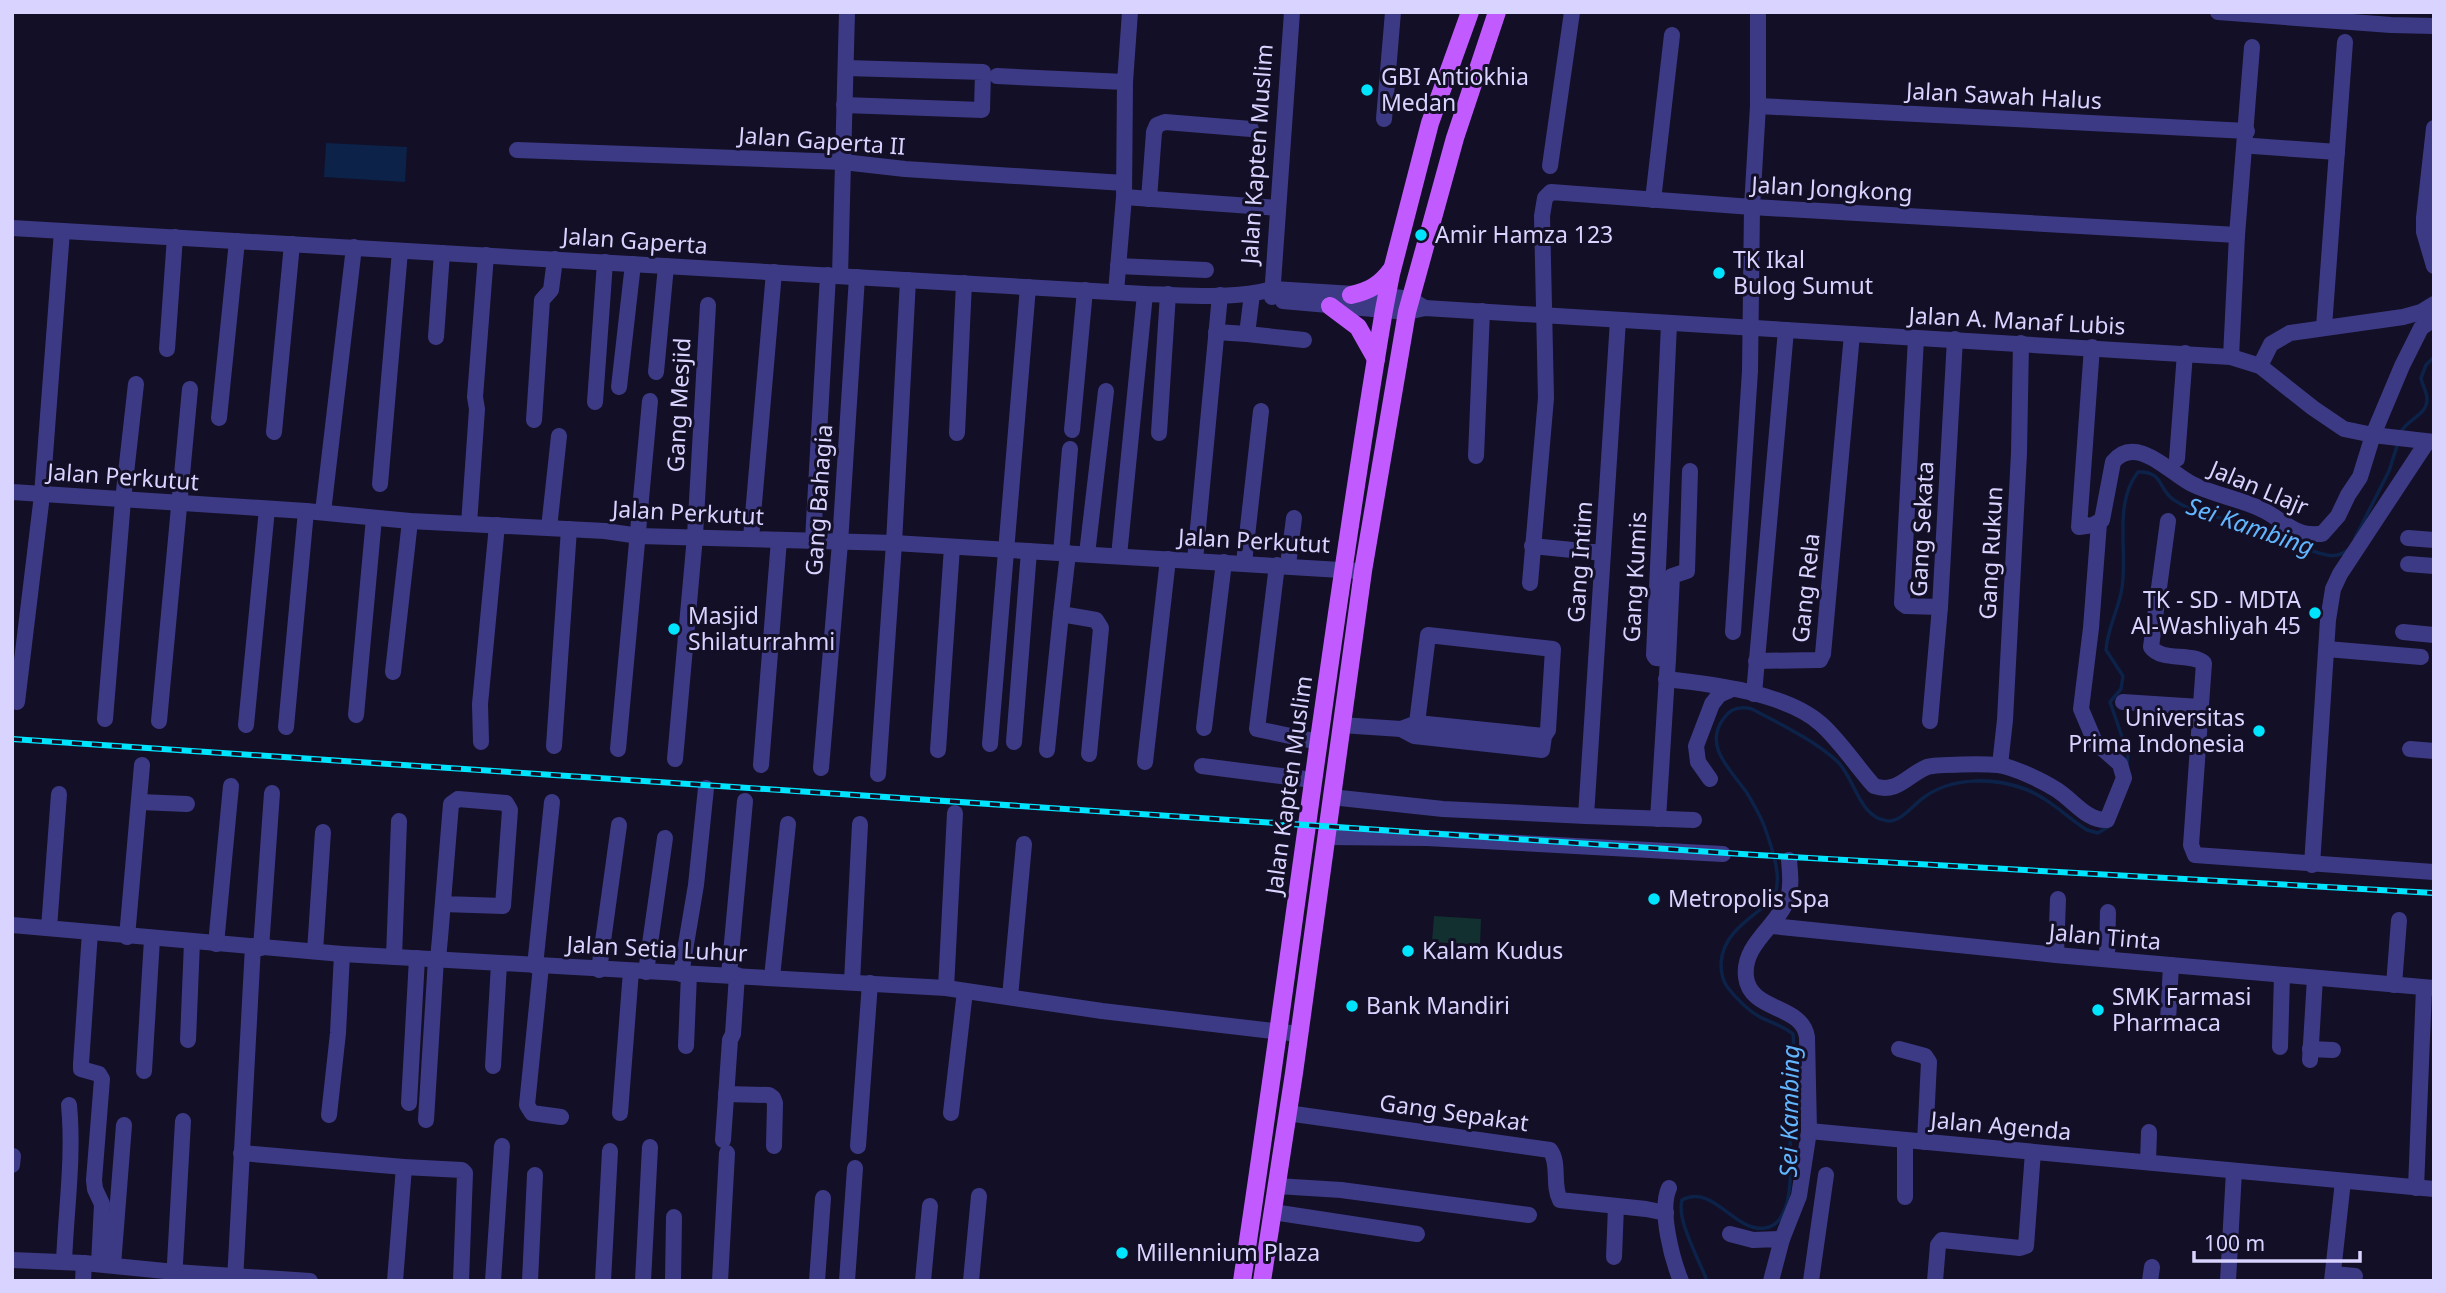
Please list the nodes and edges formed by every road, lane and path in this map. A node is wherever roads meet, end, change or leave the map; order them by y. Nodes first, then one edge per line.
1 (847, 12) edge
2 (1130, 12) edge
3 (1292, 12) edge
4 (1394, 12) edge
5 (1470, 12) edge
6 (1497, 12) edge
7 (1572, 12) edge
8 (2218, 12) edge
9 (1758, 15) dead end
10 (2434, 26) edge
11 (1672, 34) dead end
12 (2345, 42) dead end
13 (2252, 47) dead end
14 (846, 68) junction
15 (997, 76) dead end
16 (1125, 82) junction
17 (844, 105) junction
18 (1758, 106) junction
19 (1384, 119) dead end
20 (2434, 128) edge
21 (1251, 129) dead end
22 (2247, 131) junction
23 (2253, 146) dead end
24 (517, 150) dead end
25 (2337, 152) junction
26 (843, 162) junction
27 (1550, 166) dead end
28 (1124, 190) junction
29 (1149, 199) junction
30 (1653, 201) junction
31 (1752, 207) junction
32 (1278, 208) junction
33 (12, 228) edge
34 (62, 231) junction
35 (2237, 235) junction
36 (175, 237) junction
37 (237, 241) junction
38 (292, 244) junction
39 (354, 247) junction
40 (400, 251) junction
41 (442, 253) junction
42 (486, 255) junction
43 (555, 259) junction
44 (605, 262) junction
45 (633, 264) junction
46 (1118, 265) junction
47 (666, 266) junction
48 (2434, 266) edge
49 (1392, 268) junction
50 (1206, 270) dead end
51 (774, 272) junction
52 (842, 276) junction
53 (908, 280) junction
54 (964, 283) junction
55 (1027, 287) junction
56 (1085, 290) junction
57 (1116, 292) junction
58 (1145, 294) junction
59 (1168, 294) junction
60 (1253, 294) junction
61 (1272, 294) junction
62 (1220, 295) junction
63 (1351, 295) junction
64 (1386, 303) junction
65 (2434, 304) edge
66 (708, 305) dead end
67 (1330, 306) junction
68 (1414, 306) junction
69 (1482, 311) junction
70 (1544, 315) junction
71 (2434, 319) edge
72 (1618, 320) junction
73 (1669, 324) junction
74 (1751, 327) junction
75 (2324, 327) junction
76 (1786, 330) junction
77 (1216, 332) junction
78 (1247, 334) junction
79 (1852, 334) junction
80 (436, 337) dead end
81 (1916, 338) junction
82 (1304, 340) dead end
83 (1955, 340) junction
84 (2021, 343) junction
85 (2092, 347) junction
86 (167, 349) dead end
87 (2185, 353) junction
88 (2231, 356) junction
89 (1376, 359) junction
90 (2260, 366) junction
91 (656, 372) dead end
92 (136, 384) dead end
93 (620, 387) dead end
94 (190, 389) dead end
95 (1106, 391) dead end
96 (650, 401) dead end
97 (595, 402) dead end
98 (1261, 411) dead end
99 (219, 418) dead end
100 (534, 420) dead end
101 (1072, 430) dead end
102 (274, 432) dead end
103 (957, 433) dead end
104 (1159, 433) dead end
105 (2373, 435) junction
106 (559, 436) dead end
107 (2426, 441) edge
108 (1070, 449) dead end
109 (1476, 456) dead end
110 (2177, 459) dead end
111 (1690, 471) dead end
112 (380, 484) dead end
113 (12, 492) edge
114 (43, 495) junction
115 (123, 500) junction
116 (180, 503) junction
117 (267, 509) junction
118 (306, 510) junction
119 (323, 512) junction
120 (374, 518) junction
121 (1294, 518) dead end
122 (410, 521) junction
123 (2168, 521) dead end
124 (2099, 523) junction
125 (469, 524) junction
126 (497, 525) junction
127 (549, 528) junction
128 (569, 529) junction
129 (639, 536) junction
130 (695, 536) junction
131 (751, 538) junction
132 (2408, 538) dead end
133 (779, 540) junction
134 (813, 540) junction
135 (2434, 540) edge
136 (840, 543) junction
137 (894, 543) junction
138 (1532, 546) junction
139 (952, 547) junction
140 (1005, 550) junction
141 (1029, 551) junction
142 (1604, 552) junction
143 (1064, 553) junction
144 (1087, 554) junction
145 (1119, 556) junction
146 (1168, 559) junction
147 (1195, 560) junction
148 (1224, 562) junction
149 (1244, 563) junction
150 (2408, 564) dead end
151 (1282, 565) junction
152 (2434, 566) edge
153 (1343, 569) junction
154 (1363, 571) junction
155 (1530, 583) dead end
156 (1940, 607) junction
157 (1061, 614) junction
158 (1734, 632) dead end
159 (2403, 632) dead end
160 (2434, 635) edge
161 (2327, 649) junction
162 (2421, 657) dead end
163 (1668, 659) junction
164 (1756, 661) junction
165 (393, 673) dead end
166 (1666, 679) junction
167 (1730, 690) junction
168 (1754, 694) junction
169 (17, 702) dead end
170 (2123, 702) dead end
171 (2200, 707) junction
172 (356, 715) dead end
173 (105, 719) dead end
174 (159, 721) dead end
175 (1930, 721) dead end
176 (1417, 723) junction
177 (246, 725) dead end
178 (1341, 725) junction
179 (286, 727) dead end
180 (1204, 728) dead end
181 (1401, 729) junction
182 (1453, 734) junction
183 (481, 742) dead end
184 (1014, 742) dead end
185 (1319, 742) junction
186 (990, 744) dead end
187 (554, 746) dead end
188 (618, 749) dead end
189 (2410, 749) dead end
190 (938, 750) dead end
191 (1047, 750) dead end
192 (2434, 751) edge
193 (1089, 754) dead end
194 (675, 758) dead end
195 (1145, 762) dead end
196 (142, 765) dead end
197 (761, 765) dead end
198 (2000, 765) junction
199 (1202, 766) dead end
200 (821, 768) dead end
201 (878, 775) dead end
202 (1710, 779) dead end
203 (1313, 780) junction
204 (231, 786) dead end
205 (706, 788) dead end
206 (272, 793) dead end
207 (59, 794) dead end
208 (1331, 797) junction
209 (745, 801) dead end
210 (140, 802) junction
211 (552, 803) dead end
212 (187, 804) dead end
213 (1586, 812) junction
214 (955, 813) dead end
215 (1658, 819) junction
216 (1694, 820) dead end
217 (399, 821) dead end
218 (788, 824) dead end
219 (860, 824) dead end
220 (619, 825) dead end
221 (323, 832) dead end
222 (1327, 836) junction
223 (665, 838) dead end
224 (1024, 844) dead end
225 (1723, 854) dead end
226 (1789, 860) dead end
227 (2312, 865) junction
228 (2434, 872) edge
229 (2058, 899) dead end
230 (443, 904) junction
231 (2108, 912) dead end
232 (2399, 920) dead end
233 (12, 925) edge
234 (1772, 926) junction
235 (49, 928) junction
236 (90, 932) junction
237 (127, 937) junction
238 (152, 939) junction
239 (192, 942) junction
240 (216, 944) junction
241 (257, 947) junction
242 (314, 951) junction
243 (342, 954) junction
244 (2056, 955) junction
245 (394, 957) junction
246 (417, 958) junction
247 (437, 959) junction
248 (2107, 959) junction
249 (499, 964) junction
250 (2171, 965) junction
251 (538, 966) junction
252 (599, 970) junction
253 (638, 971) junction
254 (685, 974) junction
255 (733, 975) junction
256 (2282, 975) junction
257 (772, 977) junction
258 (2315, 978) junction
259 (852, 982) junction
260 (870, 983) junction
261 (2394, 985) junction
262 (946, 988) junction
263 (2429, 988) edge
264 (965, 991) junction
265 (1010, 997) junction
266 (2168, 1021) dead end
267 (1280, 1031) junction
268 (1299, 1034) junction
269 (188, 1040) dead end
270 (686, 1046) dead end
271 (2280, 1046) dead end
272 (1899, 1049) dead end
273 (2333, 1050) dead end
274 (493, 1066) dead end
275 (144, 1071) dead end
276 (726, 1094) junction
277 (409, 1103) dead end
278 (69, 1105) dead end
279 (620, 1113) dead end
280 (951, 1113) dead end
281 (1287, 1113) junction
282 (329, 1115) dead end
283 (561, 1117) dead end
284 (426, 1120) dead end
285 (183, 1121) dead end
286 (124, 1125) dead end
287 (1809, 1131) junction
288 (2149, 1132) dead end
289 (1905, 1140) junction
290 (1925, 1142) junction
291 (502, 1146) dead end
292 (774, 1146) dead end
293 (858, 1146) dead end
294 (650, 1147) dead end
295 (610, 1151) dead end
296 (2033, 1152) junction
297 (241, 1153) junction
298 (13, 1156) edge
299 (2148, 1162) junction
300 (12, 1165) edge
301 (404, 1167) junction
302 (855, 1168) dead end
303 (2234, 1171) junction
304 (535, 1175) dead end
305 (1826, 1175) dead end
306 (2343, 1181) junction
307 (1277, 1185) junction
308 (1669, 1188) dead end
309 (2416, 1188) junction
310 (2434, 1189) edge
311 (979, 1196) dead end
312 (1905, 1197) dead end
313 (822, 1198) dead end
314 (930, 1206) dead end
315 (1616, 1206) junction
316 (1273, 1212) junction
317 (1666, 1213) junction
318 (1529, 1215) dead end
319 (674, 1217) dead end
320 (1417, 1234) dead end
321 (1730, 1234) dead end
322 (1782, 1239) junction
323 (1614, 1258) dead end
324 (12, 1260) edge
325 (64, 1262) junction
326 (99, 1264) junction
327 (174, 1276) edge
328 (2355, 1276) dead end
329 (235, 1278) edge
330 (2333, 1278) edge
331 (83, 1281) edge
332 (310, 1281) edge
333 (395, 1281) edge
334 (461, 1281) edge
335 (493, 1281) edge
336 (530, 1281) edge
337 (603, 1281) edge
338 (643, 1281) edge
339 (673, 1281) edge
340 (720, 1281) edge
341 (817, 1281) edge
342 (847, 1281) edge
343 (923, 1281) edge
344 (971, 1281) edge
345 (1242, 1281) edge
346 (1262, 1281) edge
347 (1681, 1281) edge
348 (1771, 1281) edge
349 (1811, 1281) edge
350 (1935, 1281) edge
351 (2228, 1281) edge

1 - 14 street
2 - 16 street
3 - 32 street, Jalan Kapten Muslim
4 - 19 street
5 - 49 main road, Jalan Kapten Muslim
6 - 68 main road, Jalan Kapten Muslim
7 - 27 street
8 - 10 street
9 - 18 street
11 - 30 street
12 - 25 street
13 - 22 street
14 - 17 street
14 - 17 street
15 - 16 street
16 - 28 street
17 - 26 street
18 - 22 street, Jalan Sawah Halus
18 - 31 street
20 - 48 street
21 - 29 street
22 - 35 street
23 - 25 street
24 - 26 street, Jalan Gaperta II
25 - 75 street
26 - 28 street, Jalan Gaperta II
26 - 52 street
28 - 29 street, Jalan Gaperta II
28 - 46 street
29 - 32 street, Jalan Gaperta II
30 - 31 street, Jalan Jongkong
30 - 70 street, Jalan Jongkong
31 - 35 street, Jalan Jongkong
31 - 74 street
32 - 61 street, Jalan Kapten Muslim
33 - 34 street, Jalan Gaperta
34 - 36 street, Jalan Gaperta
34 - 114 street
35 - 88 street
36 - 37 street, Jalan Gaperta
36 - 86 street
37 - 38 street, Jalan Gaperta
37 - 99 street
38 - 39 street, Jalan Gaperta
38 - 102 street
39 - 40 street, Jalan Gaperta
39 - 119 street
40 - 41 street, Jalan Gaperta
40 - 112 street
41 - 42 street, Jalan Gaperta
41 - 80 street
42 - 43 street, Jalan Gaperta
42 - 125 street
43 - 44 street, Jalan Gaperta
43 - 100 street
44 - 45 street, Jalan Gaperta
44 - 97 street
45 - 47 street, Jalan Gaperta
45 - 93 street
46 - 50 street
46 - 57 street
47 - 51 street, Jalan Gaperta
47 - 91 street
49 - 63 main road
49 - 64 main road, Jalan Kapten Muslim
51 - 52 street, Jalan Gaperta
51 - 131 street
52 - 53 street, Jalan Gaperta
52 - 134 street
52 - 136 street, Gang Bahagia
53 - 54 street, Jalan Gaperta
53 - 137 street
54 - 55 street, Jalan Gaperta
54 - 103 street
55 - 56 street, Jalan Gaperta
55 - 140 street
56 - 57 street, Jalan Gaperta
56 - 101 street
57 - 58 street, Jalan Gaperta
58 - 59 street, Jalan Gaperta
58 - 145 street
59 - 62 street, Jalan Gaperta
59 - 104 street
60 - 61 street, Jalan Gaperta
60 - 62 street, Jalan Gaperta
60 - 78 street
61 - 63 street, Jalan Gaperta
61 - 67 street, Jalan Gaperta
62 - 77 street
63 - 64 street, Jalan Gaperta
64 - 67 street, Jalan Gaperta
64 - 68 street, Jalan Gaperta
64 - 89 main road, Jalan Kapten Muslim
65 - 75 street
66 - 130 street, Gang Mesjid
67 - 89 main road
68 - 69 street, Jalan A. Manaf Lubis
68 - 154 main road, Jalan Kapten Muslim
69 - 70 street, Jalan A. Manaf Lubis
69 - 109 street
70 - 72 street, Jalan A. Manaf Lubis
70 - 138 street
71 - 105 street, Jalan Llajr
72 - 73 street, Jalan A. Manaf Lubis
72 - 142 street, Gang Intim
73 - 74 street, Jalan A. Manaf Lubis
73 - 163 street, Gang Kumis
74 - 76 street, Jalan A. Manaf Lubis
74 - 158 street
75 - 90 street
76 - 79 street, Jalan A. Manaf Lubis
76 - 164 street, Gang Rela
77 - 78 street
77 - 147 street
78 - 82 street
79 - 81 street, Jalan A. Manaf Lubis
79 - 164 street, Gang Rela
81 - 83 street, Jalan A. Manaf Lubis
81 - 156 street
83 - 84 street, Jalan A. Manaf Lubis
83 - 156 street, Gang Sekata
84 - 85 street, Jalan A. Manaf Lubis
84 - 198 street, Gang Rukun
85 - 87 street, Jalan A. Manaf Lubis
85 - 124 street
87 - 88 street, Jalan A. Manaf Lubis
87 - 110 street
88 - 90 street, Jalan A. Manaf Lubis
89 - 153 main road, Jalan Kapten Muslim
90 - 105 street, Jalan A. Manaf Lubis
92 - 115 street
94 - 116 street
95 - 144 street
96 - 129 street
98 - 149 street
105 - 107 street, Jalan A. Manaf Lubis
105 - 124 street, Jalan Llajr
106 - 127 street
107 - 161 street
108 - 143 street
111 - 163 street
113 - 114 street, Jalan Perkutut
114 - 115 street, Jalan Perkutut
114 - 169 street
115 - 116 street, Jalan Perkutut
115 - 173 street
116 - 117 street, Jalan Perkutut
116 - 174 street
117 - 118 street, Jalan Perkutut
117 - 177 street
118 - 119 street, Jalan Perkutut
118 - 179 street
119 - 120 street, Jalan Perkutut
120 - 122 street, Jalan Perkutut
120 - 172 street
121 - 151 street
122 - 125 street, Jalan Perkutut
122 - 165 street
123 - 171 street
124 - 198 street
125 - 126 street, Jalan Perkutut
126 - 127 street, Jalan Perkutut
126 - 183 street
127 - 128 street, Jalan Perkutut
128 - 129 street, Jalan Perkutut
128 - 187 street
129 - 130 street, Jalan Perkutut
129 - 188 street
130 - 131 street, Jalan Perkutut
130 - 194 street, Gang Mesjid
131 - 133 street, Jalan Perkutut
132 - 135 street
133 - 134 street, Jalan Perkutut
133 - 197 street
134 - 136 street, Jalan Perkutut
136 - 137 street, Jalan Perkutut
136 - 200 street, Gang Bahagia
137 - 139 street, Jalan Perkutut
137 - 201 street
138 - 142 street
138 - 155 street
139 - 140 street, Jalan Perkutut
139 - 190 street
140 - 141 street, Jalan Perkutut
140 - 186 street
141 - 143 street, Jalan Perkutut
141 - 184 street
142 - 213 street, Gang Intim
143 - 144 street, Jalan Perkutut
143 - 157 street
144 - 145 street, Jalan Perkutut
145 - 146 street, Jalan Perkutut
146 - 147 street, Jalan Perkutut
146 - 195 street
147 - 148 street, Jalan Perkutut
148 - 149 street, Jalan Perkutut
148 - 180 street
149 - 151 street, Jalan Perkutut
150 - 152 street
151 - 153 street, Jalan Perkutut
151 - 185 street
153 - 154 street, Jalan Perkutut
153 - 185 main road, Jalan Kapten Muslim
154 - 178 main road, Jalan Kapten Muslim
156 - 175 street, Gang Sekata
157 - 191 street
157 - 193 street
159 - 160 street
161 - 162 street
161 - 227 street
163 - 166 street, Gang Kumis
164 - 168 street
166 - 167 street
166 - 215 street, Gang Kumis
167 - 168 street
167 - 202 street
168 - 198 street
170 - 171 street
171 - 227 street
176 - 181 street
176 - 182 street
176 - 182 street
178 - 181 street
178 - 208 main road, Jalan Kapten Muslim
181 - 182 street
185 - 203 main road, Jalan Kapten Muslim
189 - 192 street
196 - 210 street
199 - 203 street
203 - 267 main road, Jalan Kapten Muslim
204 - 240 street
205 - 254 street
206 - 241 street
207 - 235 street
208 - 213 street
208 - 222 main road, Jalan Kapten Muslim
209 - 255 street
210 - 212 street
210 - 237 street
211 - 251 street
213 - 215 street
214 - 262 street
215 - 216 street
217 - 245 street
218 - 257 street
219 - 259 street
220 - 252 street
221 - 242 street
222 - 225 street
222 - 268 main road, Jalan Kapten Muslim
223 - 253 street
224 - 265 street
226 - 234 street
227 - 228 street
229 - 244 street
230 - 230 street
230 - 247 street
231 - 248 street
232 - 261 street
233 - 235 street, Jalan Setia Luhur
234 - 244 street, Jalan Tinta
234 - 287 street
235 - 236 street, Jalan Setia Luhur
236 - 237 street, Jalan Setia Luhur
236 - 326 street
237 - 238 street, Jalan Setia Luhur
238 - 239 street, Jalan Setia Luhur
238 - 275 street
239 - 240 street, Jalan Setia Luhur
239 - 269 street
240 - 241 street, Jalan Setia Luhur
241 - 242 street, Jalan Setia Luhur
241 - 297 street
242 - 243 street, Jalan Setia Luhur
243 - 245 street, Jalan Setia Luhur
243 - 282 street
244 - 248 street, Jalan Tinta
245 - 246 street, Jalan Setia Luhur
246 - 247 street, Jalan Setia Luhur
246 - 277 street
247 - 249 street, Jalan Setia Luhur
247 - 284 street
248 - 250 street, Jalan Tinta
249 - 251 street, Jalan Setia Luhur
249 - 274 street
250 - 256 street, Jalan Tinta
250 - 266 street
251 - 252 street, Jalan Setia Luhur
251 - 283 street
252 - 253 street, Jalan Setia Luhur
253 - 254 street, Jalan Setia Luhur
253 - 279 street
254 - 255 street, Jalan Setia Luhur
254 - 270 street
255 - 257 street, Jalan Setia Luhur
255 - 276 street
256 - 258 street, Jalan Tinta
256 - 271 street
257 - 259 street, Jalan Setia Luhur
258 - 261 street, Jalan Tinta
258 - 273 street
259 - 260 street, Jalan Setia Luhur
260 - 262 street, Jalan Setia Luhur
260 - 293 street
261 - 263 street, Jalan Tinta
262 - 264 street, Jalan Setia Luhur
263 - 309 street
264 - 265 street, Jalan Setia Luhur
264 - 280 street
265 - 267 street, Jalan Setia Luhur
267 - 268 street, Jalan Setia Luhur
267 - 345 main road, Jalan Kapten Muslim
268 - 281 main road, Jalan Kapten Muslim
272 - 290 street
276 - 292 street
276 - 340 street
278 - 325 street
281 - 307 main road, Jalan Kapten Muslim
281 - 315 street, Gang Sepakat
285 - 327 street
286 - 326 street
287 - 289 street, Jalan Agenda
287 - 322 street
288 - 299 street
289 - 290 street, Jalan Agenda
289 - 312 street
290 - 296 street, Jalan Agenda
291 - 335 street
294 - 338 street
295 - 337 street
296 - 299 street, Jalan Agenda
296 - 350 street
297 - 301 street
297 - 329 street
298 - 300 street
299 - 303 street, Jalan Agenda
301 - 333 street
301 - 334 street
302 - 342 street
303 - 306 street, Jalan Agenda
303 - 351 street
304 - 336 street
305 - 349 street
306 - 309 street, Jalan Agenda
306 - 330 street
307 - 316 main road, Jalan Kapten Muslim
307 - 318 street
308 - 317 street
309 - 310 street, Jalan Agenda
311 - 344 street
313 - 341 street
314 - 343 street
315 - 317 street, Gang Sepakat
315 - 323 street
316 - 320 street
316 - 346 main road, Jalan Kapten Muslim
317 - 347 street
319 - 339 street
321 - 322 street
322 - 348 street
324 - 325 street
325 - 326 street
326 - 327 street
326 - 331 street
327 - 329 street
328 - 330 street
329 - 332 street

